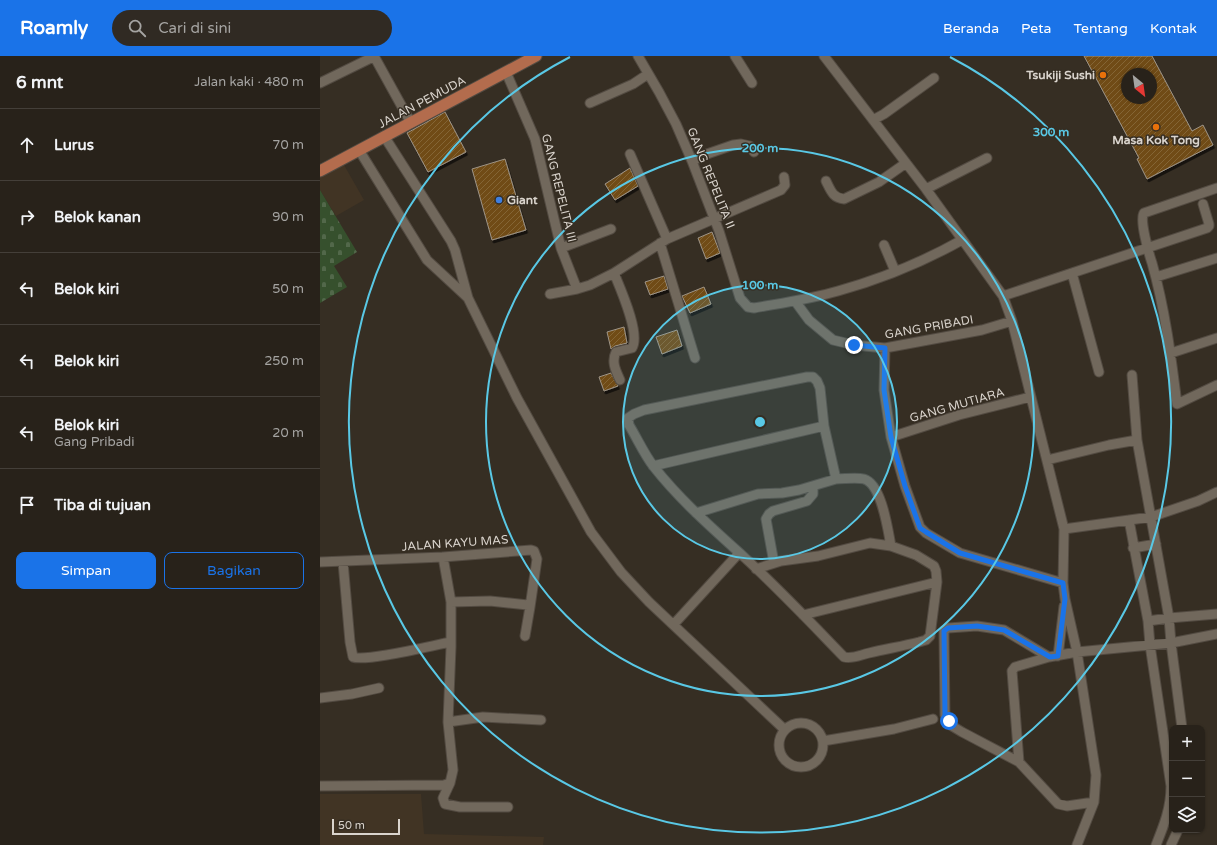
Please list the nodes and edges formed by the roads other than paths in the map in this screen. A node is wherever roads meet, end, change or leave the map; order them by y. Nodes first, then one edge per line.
1 (375, 56) edge
2 (536, 56) edge
3 (638, 56) edge
4 (735, 56) edge
5 (824, 56) edge
6 (506, 72) junction
7 (648, 74) junction
8 (934, 78) dead end
9 (320, 83) edge
10 (752, 83) dead end
11 (590, 104) dead end
12 (873, 120) junction
13 (410, 123) junction
14 (384, 136) junction
15 (359, 150) junction
16 (754, 152) dead end
17 (630, 154) dead end
18 (986, 158) dead end
19 (692, 161) junction
20 (906, 163) junction
21 (320, 171) edge
22 (784, 177) dead end
23 (826, 181) dead end
24 (1217, 188) edge
25 (926, 189) junction
26 (1203, 204) dead end
27 (715, 219) junction
28 (611, 229) dead end
29 (962, 240) junction
30 (663, 241) junction
31 (884, 245) dead end
32 (561, 248) junction
33 (1147, 248) junction
34 (1217, 258) edge
35 (895, 271) junction
36 (614, 273) junction
37 (1072, 273) junction
38 (1156, 277) junction
39 (577, 289) junction
40 (550, 294) dead end
41 (1004, 296) junction
42 (468, 298) junction
43 (795, 301) junction
44 (1012, 321) junction
45 (1217, 338) edge
46 (885, 348) junction
47 (1171, 353) junction
48 (695, 358) dead end
49 (1099, 372) dead end
50 (1132, 375) dead end
51 (620, 380) dead end
52 (1217, 385) edge
53 (1030, 397) junction
54 (824, 426) junction
55 (891, 437) junction
56 (1137, 440) junction
57 (1047, 460) junction
58 (653, 466) junction
59 (836, 479) junction
60 (813, 486) junction
61 (1217, 492) edge
62 (696, 513) junction
63 (1151, 517) junction
64 (1128, 520) junction
65 (1064, 529) junction
66 (1156, 544) junction
67 (891, 546) junction
68 (1133, 548) junction
69 (739, 553) junction
70 (443, 557) junction
71 (320, 562) edge
72 (343, 562) junction
73 (774, 563) junction
74 (756, 569) junction
75 (937, 582) junction
76 (1063, 583) junction
77 (1065, 599) junction
78 (451, 602) junction
79 (530, 607) junction
80 (1217, 614) edge
81 (803, 615) junction
82 (1169, 618) junction
83 (1148, 621) junction
84 (674, 624) junction
85 (1217, 634) edge
86 (525, 636) dead end
87 (451, 642) junction
88 (1171, 643) junction
89 (1150, 645) junction
90 (1077, 652) junction
91 (1054, 656) junction
92 (379, 688) dead end
93 (320, 698) edge
94 (933, 719) dead end
95 (541, 720) dead end
96 (448, 722) junction
97 (1182, 725) edge
98 (785, 730) junction
99 (823, 741) junction
100 (1019, 762) junction
101 (450, 783) junction
102 (320, 786) edge
103 (1171, 797) edge
104 (1094, 802) junction
105 (508, 807) dead end
106 (1169, 809) edge
107 (1177, 833) edge
108 (1078, 845) edge
109 (1156, 845) edge
110 (1171, 845) edge

1 - 9 street
1 - 13 street
2 - 6 main road, JALAN PEMUDA
3 - 7 street, GANG REPELITA II
4 - 10 street
5 - 12 street
6 - 13 main road, JALAN PEMUDA
6 - 32 street, GANG REPELITA III
7 - 11 street
7 - 19 street, GANG REPELITA II
8 - 12 street
12 - 20 street
13 - 14 main road, JALAN PEMUDA
14 - 15 main road, JALAN PEMUDA
14 - 42 street
15 - 21 main road, JALAN PEMUDA
15 - 42 street
16 - 19 street
17 - 30 street
18 - 25 street
19 - 27 street, GANG REPELITA II
20 - 23 street
20 - 25 street
22 - 27 street
24 - 33 street
25 - 29 street
26 - 33 street
27 - 30 street
27 - 43 street, GANG REPELITA II
28 - 32 street
29 - 35 street
29 - 41 street
30 - 36 street
30 - 48 street
31 - 35 street
32 - 39 street, GANG REPELITA III
33 - 37 street
33 - 38 street
34 - 38 street
35 - 43 street
36 - 39 street
36 - 51 street
37 - 41 street
37 - 49 street
38 - 47 street
39 - 40 street
41 - 44 street
42 - 84 street
43 - 46 street, GANG PRIBADI
44 - 46 street, GANG PRIBADI
44 - 53 street
45 - 47 street
46 - 55 street
47 - 52 street
50 - 56 street
53 - 55 street, GANG MUTIARA
53 - 57 street
54 - 58 street
54 - 58 street
54 - 59 street
55 - 76 street
56 - 57 street
56 - 63 street
57 - 65 street
58 - 62 street
59 - 60 street
59 - 67 street
60 - 62 street
60 - 73 street
61 - 63 street
62 - 69 street
63 - 64 street
63 - 66 street
64 - 65 street
64 - 68 street
65 - 76 street
66 - 68 street
66 - 82 street
67 - 73 street
67 - 75 street
68 - 83 street
69 - 74 street
69 - 84 street
70 - 72 street, JALAN KAYU MAS
70 - 78 street
70 - 79 street, JALAN KAYU MAS
71 - 72 street, JALAN KAYU MAS
72 - 87 street
73 - 74 street
74 - 81 street
75 - 81 street
75 - 81 street
76 - 77 street
77 - 90 street
77 - 91 street
78 - 79 street
78 - 87 street
79 - 86 street
80 - 82 street
82 - 83 street
82 - 88 street
83 - 89 street
84 - 98 street
85 - 88 street
87 - 96 street
88 - 89 street
88 - 97 street
89 - 90 street
89 - 103 street
90 - 91 street
90 - 104 street
91 - 100 street
91 - 100 street
92 - 93 street
94 - 99 street
95 - 96 street
96 - 101 street
98 - 99 street
98 - 99 street
100 - 104 street
101 - 102 street
101 - 105 street
104 - 108 street
106 - 109 street
107 - 110 street

